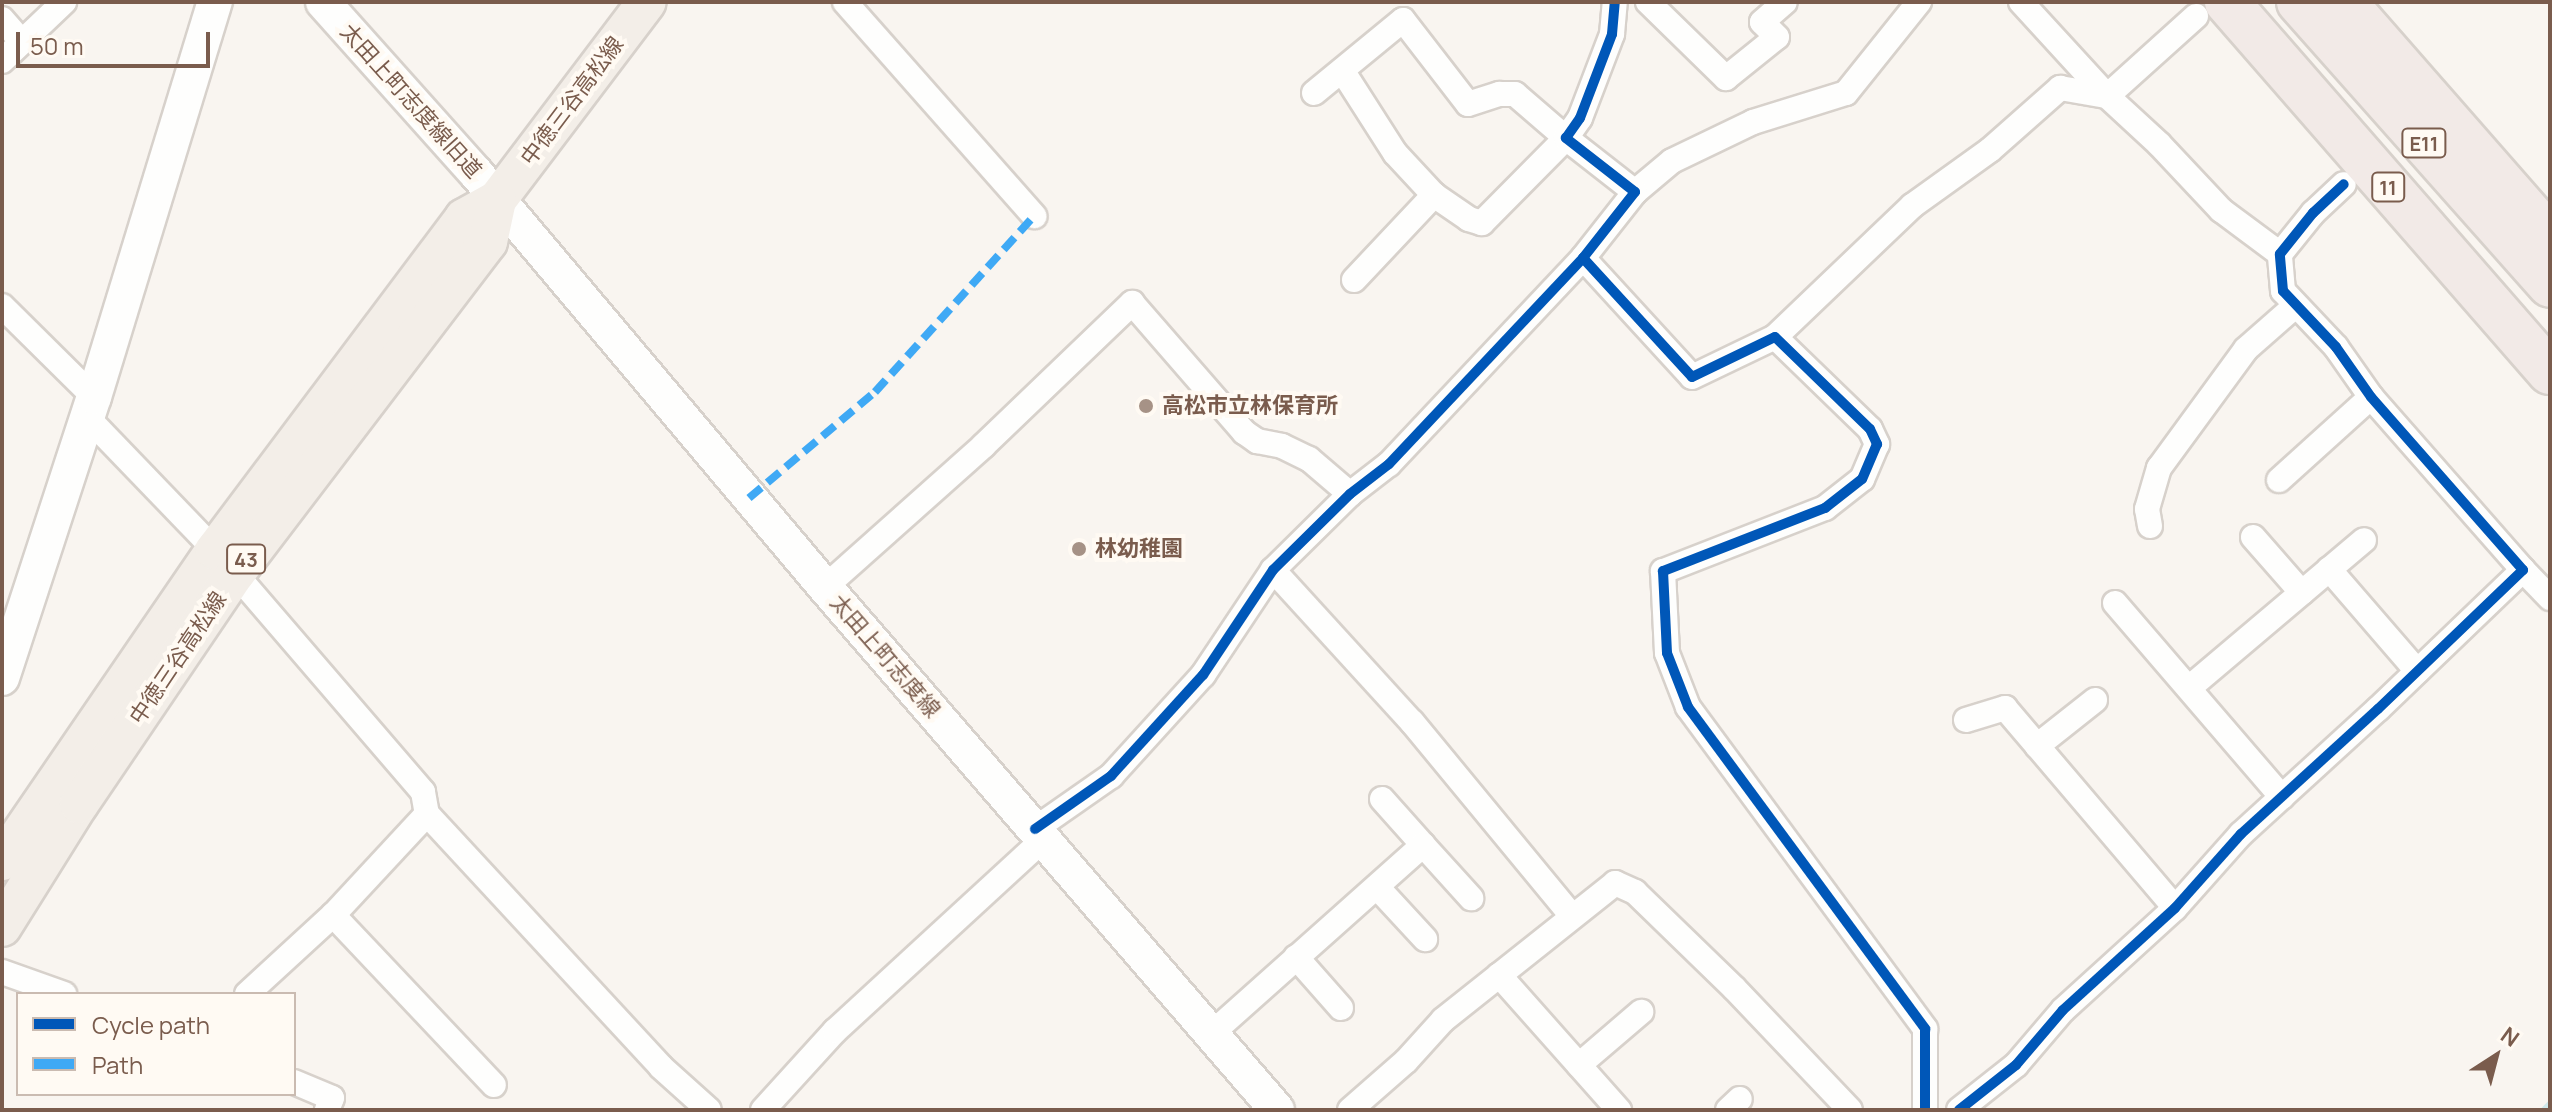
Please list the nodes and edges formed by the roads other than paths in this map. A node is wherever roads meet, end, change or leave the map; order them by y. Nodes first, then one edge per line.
1 (64, 2) edge
2 (215, 2) edge
3 (323, 2) edge
4 (647, 2) edge
5 (845, 2) edge
6 (1615, 2) edge
7 (1648, 2) edge
8 (1785, 2) edge
9 (1919, 2) edge
10 (2021, 2) edge
11 (2248, 2) edge
12 (2299, 2) edge
13 (2344, 2) edge
14 (2217, 7) edge
15 (2, 19) edge
16 (21, 41) junction
17 (2, 61) edge
18 (1342, 70) junction
19 (1314, 93) dead end
20 (2107, 96) junction
21 (1566, 138) junction
22 (2387, 158) junction
23 (2344, 184) dead end
24 (1635, 192) junction
25 (1434, 195) junction
26 (497, 200) junction
27 (1034, 216) dead end
28 (2550, 237) edge
29 (2280, 254) junction
30 (1583, 258) junction
31 (1354, 280) dead end
32 (2550, 285) edge
33 (2, 306) edge
34 (2295, 306) junction
35 (2550, 335) edge
36 (1775, 337) junction
37 (2550, 372) edge
38 (2371, 397) junction
39 (90, 407) junction
40 (2279, 480) dead end
41 (1350, 494) junction
42 (2150, 526) dead end
43 (2253, 537) dead end
44 (2364, 540) dead end
45 (225, 562) junction
46 (2329, 569) junction
47 (1273, 570) junction
48 (2523, 570) junction
49 (825, 587) junction
50 (2302, 593) junction
51 (2550, 598) edge
52 (2115, 603) dead end
53 (2417, 671) junction
54 (2, 678) edge
55 (2189, 688) junction
56 (2095, 700) dead end
57 (1966, 720) dead end
58 (2037, 746) junction
59 (2282, 797) junction
60 (1382, 799) dead end
61 (427, 814) junction
62 (1040, 834) junction
63 (1423, 845) junction
64 (2, 862) edge
65 (1377, 887) junction
66 (1471, 898) dead end
67 (2175, 908) junction
68 (10, 914) edge
69 (333, 915) junction
70 (1572, 916) junction
71 (1425, 939) dead end
72 (1296, 957) junction
73 (2, 972) edge
74 (1499, 975) junction
75 (58, 992) edge
76 (249, 992) edge
77 (1341, 1008) dead end
78 (1641, 1012) dead end
79 (1211, 1034) junction
80 (1579, 1065) junction
81 (296, 1083) edge
82 (494, 1085) dead end
83 (327, 1110) edge
84 (709, 1110) edge
85 (763, 1110) edge
86 (1277, 1110) edge
87 (1350, 1110) edge
88 (1619, 1110) edge
89 (1850, 1110) edge
90 (1925, 1110) edge
91 (1959, 1110) edge

1 - 16 street
2 - 39 main road
3 - 26 main road, 太田上町志度線旧道
4 - 26 main road, 中徳三谷高松線 / 43
5 - 27 street
6 - 21 street
7 - 8 street
9 - 24 street
10 - 20 street
11 - 22 highway, E11
12 - 32 highway, E11
13 - 28 highway
14 - 20 street
14 - 22 highway
14 - 37 highway, 11
15 - 16 street
16 - 17 street
18 - 19 street
18 - 21 street
18 - 25 street
20 - 29 street
20 - 36 street
21 - 24 street
21 - 25 street
22 - 35 highway, E11
23 - 29 street
24 - 30 street
25 - 31 street
26 - 45 main road, 中徳三谷高松線 / 43
26 - 49 main road, 太田上町志度線
29 - 34 street
30 - 36 street
30 - 41 street
33 - 39 street
34 - 38 street
34 - 42 street
36 - 90 street
38 - 40 street
38 - 48 street
39 - 45 street
39 - 54 main road
41 - 47 street
41 - 49 street
43 - 50 street
44 - 46 street
45 - 61 street
45 - 64 main road, 中徳三谷高松線 / 43
45 - 68 main road, 中徳三谷高松線 / 43
46 - 50 street
46 - 53 street
47 - 62 street
47 - 70 street
48 - 51 street
48 - 53 street
49 - 62 main road, 太田上町志度線
50 - 55 street
52 - 55 street
53 - 59 street
55 - 59 street
56 - 58 street
57 - 58 street
58 - 67 street
59 - 67 street
60 - 63 street
61 - 69 street
61 - 84 street
62 - 79 main road, 太田上町志度線
62 - 85 street
63 - 65 street
63 - 66 street
64 - 68 main road
65 - 71 street
65 - 72 street
67 - 91 street
69 - 76 street
69 - 82 street
70 - 74 street
70 - 89 street
72 - 77 street
72 - 79 street
73 - 75 street
74 - 80 street
74 - 87 street
78 - 80 street
79 - 86 main road, 太田上町志度線
80 - 88 street
81 - 83 street

